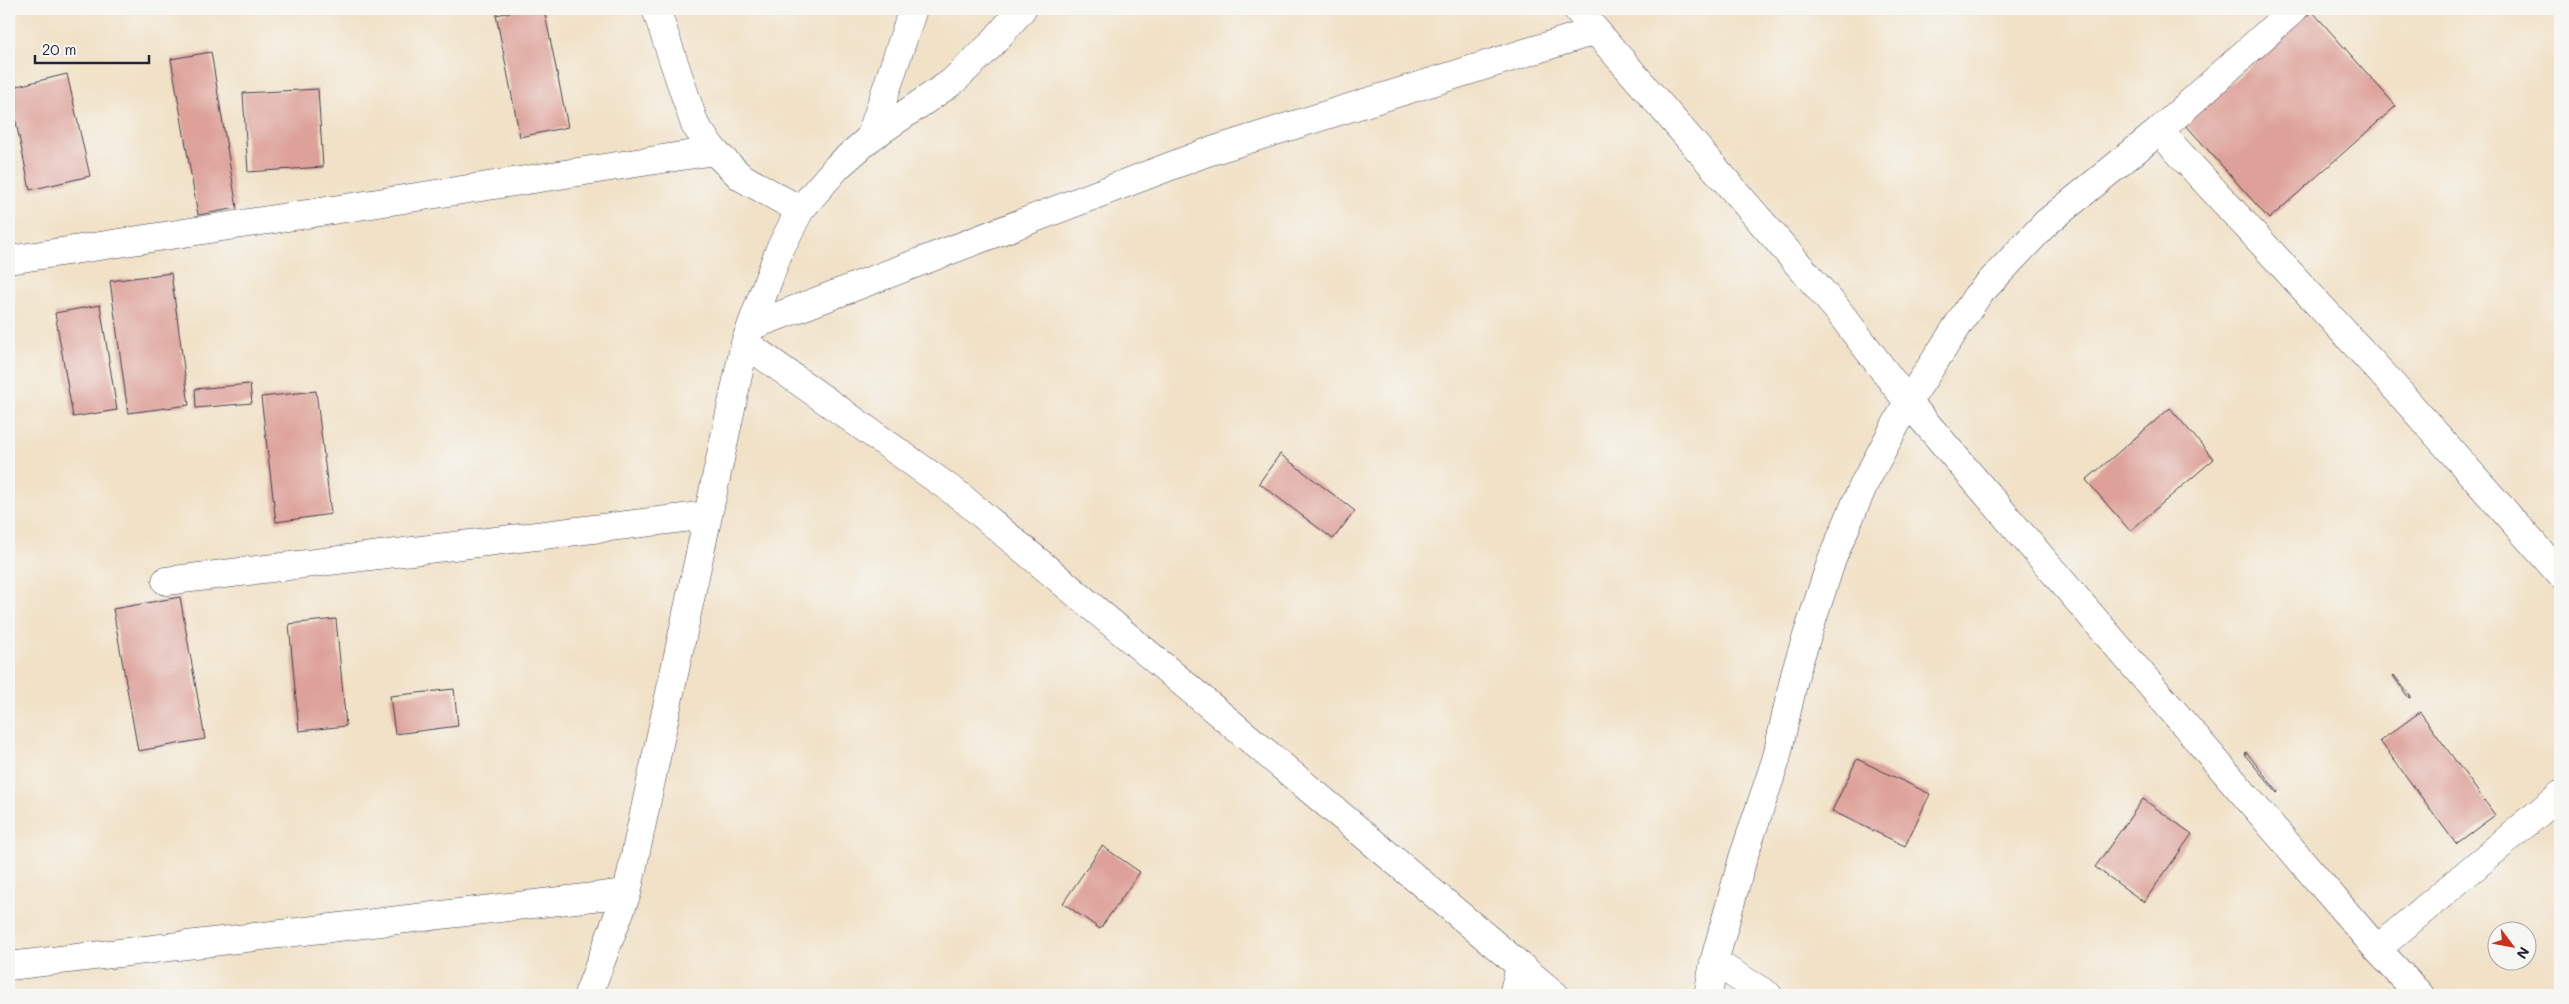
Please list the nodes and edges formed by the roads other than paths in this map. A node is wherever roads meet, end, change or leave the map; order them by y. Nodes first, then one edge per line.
1 (656, 9) edge
2 (913, 9) edge
3 (1022, 9) edge
4 (1578, 9) edge
5 (2294, 9) edge
6 (1595, 31) junction
7 (2159, 131) junction
8 (870, 138) junction
9 (714, 152) junction
10 (800, 210) junction
11 (9, 260) edge
12 (748, 334) junction
13 (1908, 402) junction
14 (708, 515) junction
15 (2560, 574) edge
16 (166, 581) dead end
17 (2560, 795) edge
18 (627, 893) junction
19 (2377, 949) junction
20 (1714, 962) junction
21 (9, 966) edge
22 (1520, 967) junction
23 (588, 995) edge
24 (1513, 995) edge
25 (1556, 995) edge
26 (1708, 995) edge
27 (1768, 995) edge
28 (2420, 995) edge

1 - 9 street
2 - 8 street
3 - 8 street
4 - 6 street
5 - 7 street
6 - 12 street
6 - 13 street
7 - 13 street
7 - 15 street
8 - 10 street
9 - 10 street
9 - 11 street
10 - 12 street
12 - 14 street
12 - 22 street
13 - 19 street
13 - 20 street
14 - 16 street
14 - 18 street
17 - 19 street
18 - 21 street
18 - 23 street
19 - 28 street
20 - 26 street
20 - 27 street
22 - 24 street
22 - 25 street

